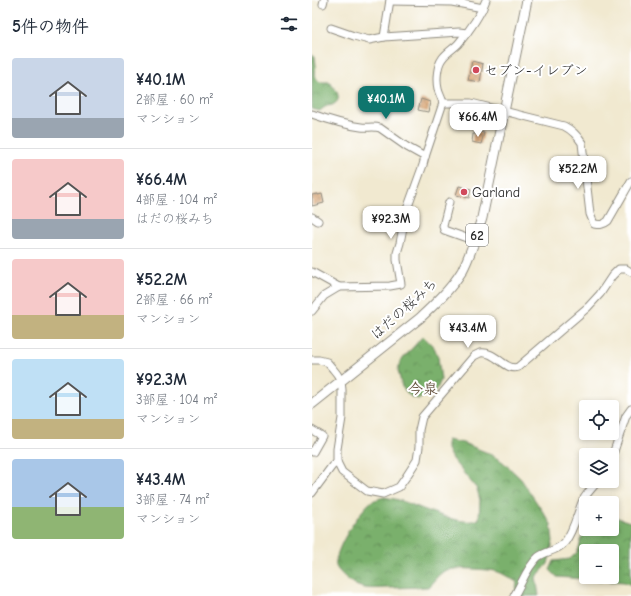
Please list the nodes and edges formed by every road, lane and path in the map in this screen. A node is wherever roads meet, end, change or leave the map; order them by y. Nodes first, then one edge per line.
1 (390, 0) edge
2 (486, 0) edge
3 (527, 0) edge
4 (483, 8) junction
5 (331, 28) dead end
6 (467, 33) junction
7 (384, 37) junction
8 (444, 103) junction
9 (504, 111) junction
10 (312, 114) edge
11 (425, 157) junction
12 (631, 181) edge
13 (449, 202) dead end
14 (475, 241) junction
15 (312, 272) edge
16 (631, 272) edge
17 (339, 287) junction
18 (312, 311) edge
19 (312, 360) edge
20 (341, 381) junction
21 (312, 404) edge
22 (631, 409) edge
23 (312, 430) edge
24 (615, 448) edge
25 (312, 451) edge
26 (337, 462) junction
27 (593, 488) edge
28 (312, 493) edge
29 (514, 596) edge

1 - 4 street
1 - 7 street
2 - 4 street
3 - 9 main road, はだの桜みち / 62
4 - 6 street
5 - 7 street
6 - 7 street
6 - 8 street
8 - 9 street
8 - 11 street
9 - 12 street
9 - 14 main road, はだの桜みち / 62
10 - 11 street
11 - 17 street
13 - 14 street
14 - 20 main road, はだの桜みち / 62
15 - 17 street
16 - 26 street
17 - 18 street
19 - 20 street
20 - 21 main road, はだの桜みち / 62
20 - 26 street
22 - 24 street
23 - 25 street
26 - 28 street
27 - 29 street

